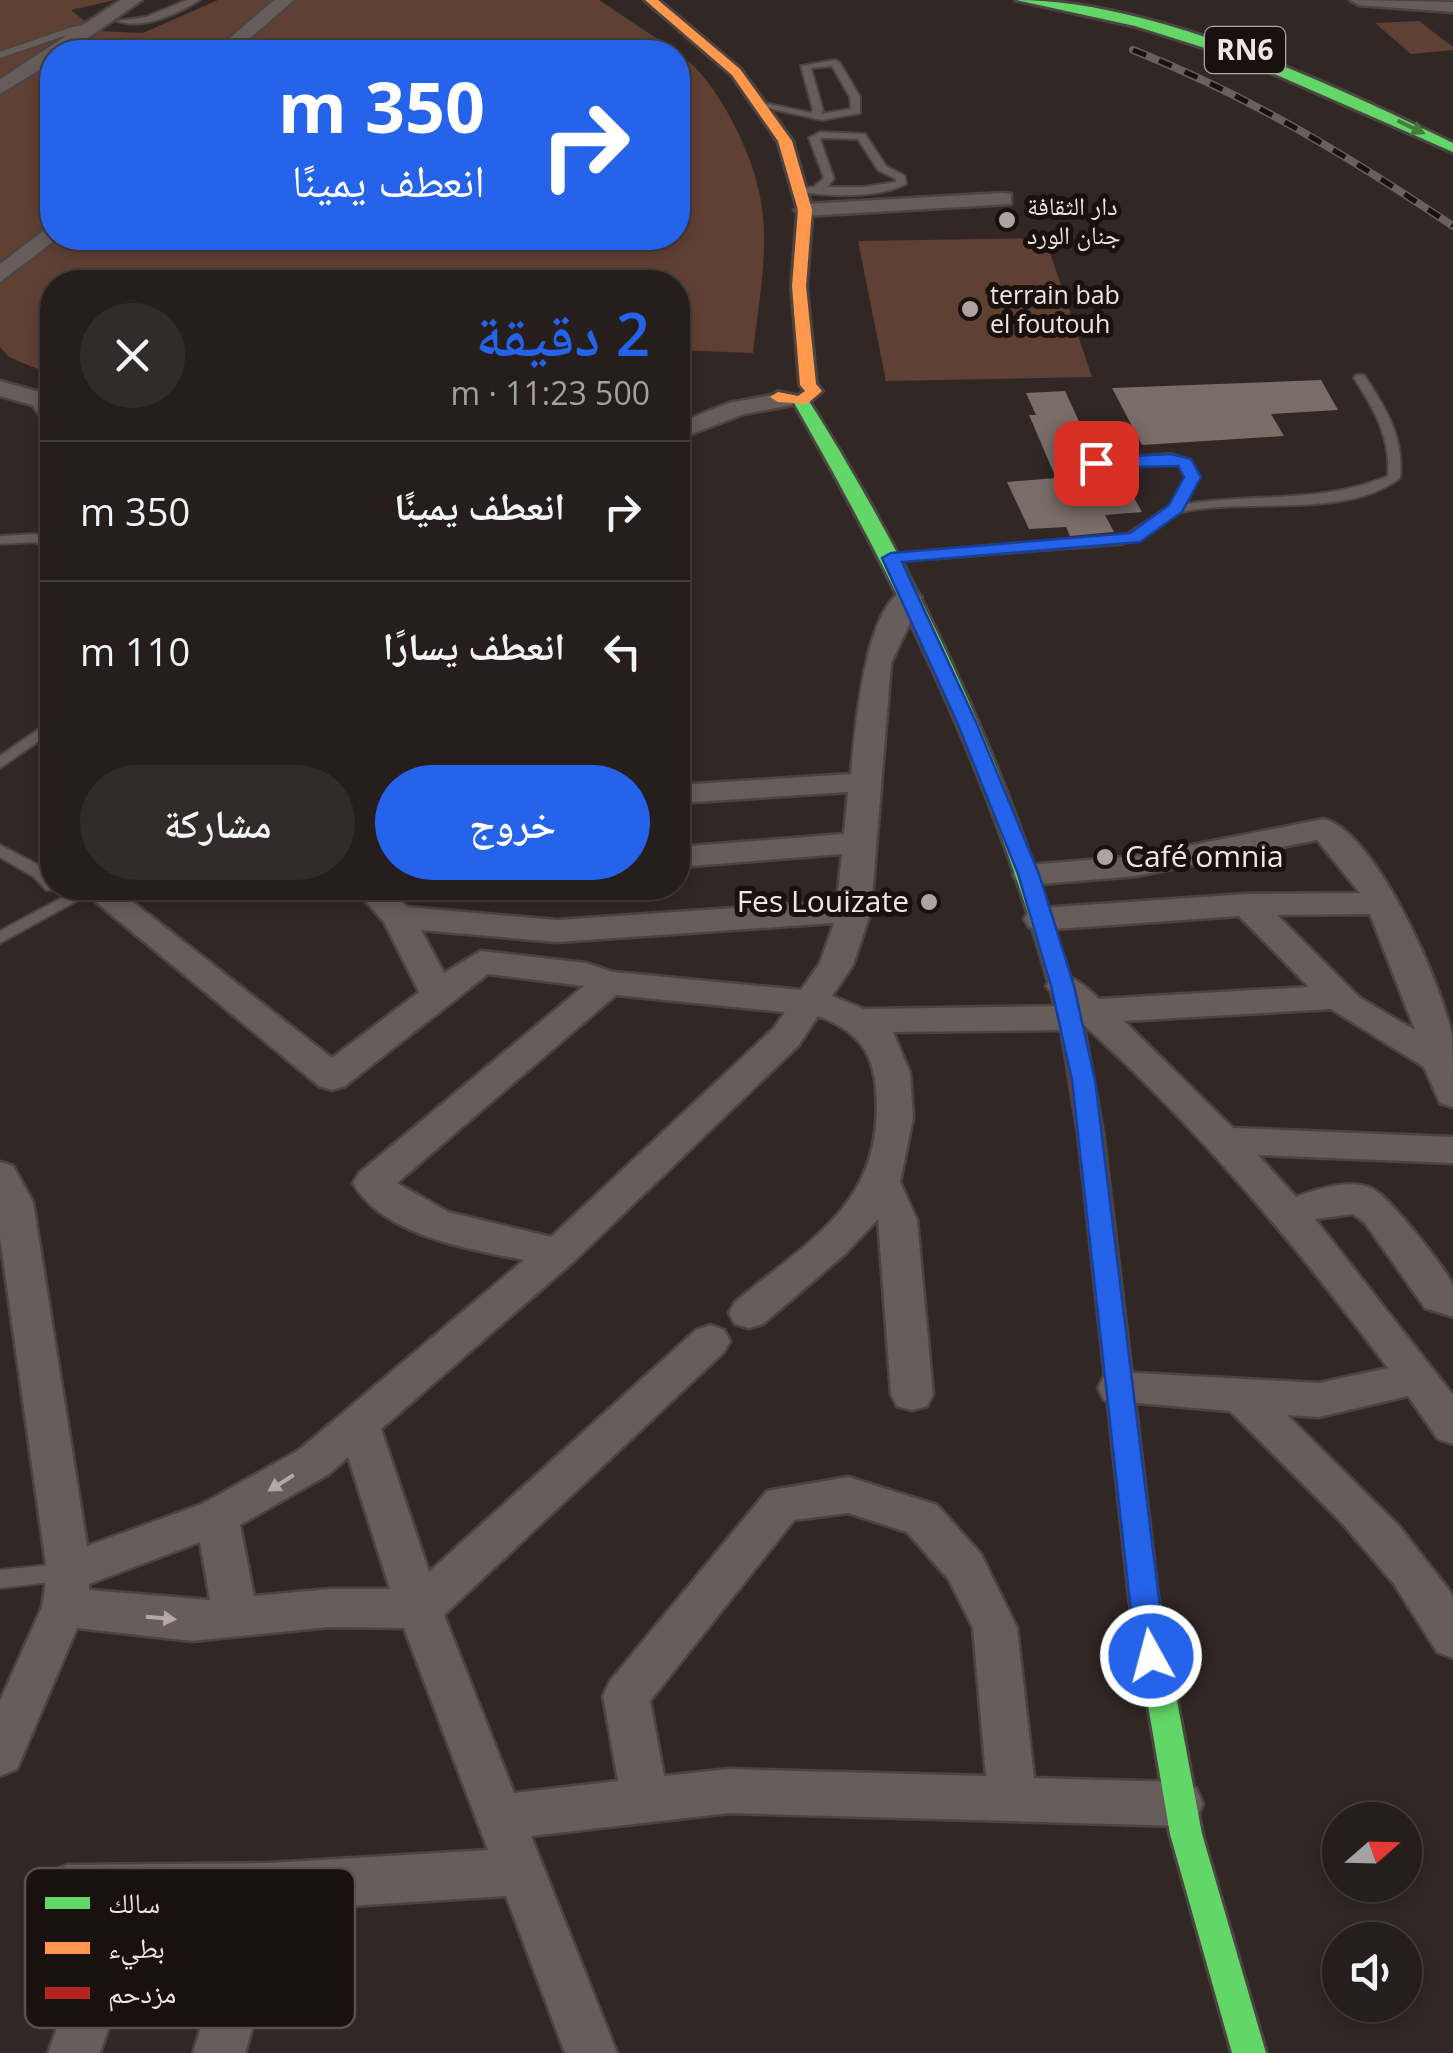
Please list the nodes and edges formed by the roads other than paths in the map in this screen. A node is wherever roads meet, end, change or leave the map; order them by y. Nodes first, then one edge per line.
1 (133, 0) edge
2 (163, 0) edge
3 (195, 0) edge
4 (285, 0) edge
5 (1022, 0) edge
6 (1074, 0) edge
7 (1360, 0) edge
8 (639, 1) edge
9 (1453, 6) edge
10 (122, 21) junction
11 (98, 25) junction
12 (43, 40) edge
13 (75, 40) edge
14 (238, 40) edge
15 (684, 40) edge
16 (40, 41) edge
17 (690, 46) edge
18 (0, 56) edge
19 (40, 63) edge
20 (0, 88) edge
21 (813, 116) junction
22 (766, 117) junction
23 (1453, 121) edge
24 (1453, 148) edge
25 (802, 195) junction
26 (1003, 199) dead end
27 (40, 241) edge
28 (0, 275) edge
29 (1360, 378) dead end
30 (0, 388) edge
31 (790, 392) junction
32 (40, 400) edge
33 (690, 427) edge
34 (1104, 478) dead end
35 (1176, 508) junction
36 (0, 540) edge
37 (40, 540) edge
38 (891, 558) junction
39 (908, 597) junction
40 (40, 733) edge
41 (0, 763) edge
42 (866, 782) junction
43 (690, 793) edge
44 (860, 843) junction
45 (0, 850) edge
46 (690, 856) edge
47 (40, 873) edge
48 (1029, 874) junction
49 (46, 900) edge
50 (108, 900) edge
51 (382, 900) edge
52 (1382, 903) junction
53 (1246, 906) junction
54 (854, 911) junction
55 (398, 917) junction
56 (1042, 919) junction
57 (489, 926) junction
58 (0, 938) edge
59 (481, 962) junction
60 (609, 983) junction
61 (438, 995) junction
62 (1339, 996) junction
63 (814, 1003) junction
64 (1074, 1005) junction
65 (858, 1021) junction
66 (1444, 1060) edge
67 (1453, 1094) edge
68 (1228, 1141) junction
69 (1453, 1150) edge
70 (0, 1176) edge
71 (882, 1183) junction
72 (1292, 1213) junction
73 (558, 1253) junction
74 (1453, 1302) edge
75 (749, 1313) dead end
76 (710, 1341) dead end
77 (1418, 1378) junction
78 (1118, 1388) junction
79 (912, 1394) dead end
80 (1241, 1396) junction
81 (360, 1426) junction
82 (1453, 1427) edge
83 (217, 1518) junction
84 (0, 1579) edge
85 (66, 1589) junction
86 (419, 1609) junction
87 (235, 1616) junction
88 (1453, 1638) edge
89 (0, 1754) edge
90 (1012, 1799) junction
91 (644, 1800) junction
92 (1179, 1804) junction
93 (498, 1818) junction
94 (519, 1872) junction
95 (355, 1882) edge
96 (83, 2028) edge
97 (226, 2028) edge
98 (74, 2053) edge
99 (218, 2053) edge
100 (591, 2053) edge
101 (1249, 2053) edge

1 - 11 street
2 - 10 street
3 - 10 lane
4 - 14 street
5 -> 24 street, RN6
6 - 23 street, RN6
7 - 9 street
8 - 15 street
10 - 11 street
11 - 12 lane
11 - 13 street
16 - 18 lane
17 - 22 street
19 - 20 street
21 - 21 lane
21 - 22 lane
22 - 25 street
25 - 25 lane
25 - 26 street
25 - 31 street
27 - 28 street
29 - 35 lane
30 - 32 street
31 - 33 street
31 - 38 street
34 - 35 lane
35 - 38 lane
36 - 37 lane
38 - 39 street
39 - 42 street
39 - 48 street
40 - 41 lane
42 - 43 street
42 - 44 street
44 - 46 street
44 - 54 street
45 - 47 lane
48 - 52 street
48 - 56 street
49 - 58 lane
50 - 61 street
51 - 55 street
52 - 53 street
52 - 66 street
53 - 56 street
53 - 62 street
54 - 57 street
54 - 63 street
55 - 57 street
55 - 61 street
56 - 64 street
57 - 59 street
59 - 60 street
59 - 61 street
60 - 63 street
60 - 73 street
62 - 64 street
62 - 66 street
63 - 65 street
63 - 73 street
64 - 65 street
64 - 68 street
64 - 78 street
65 - 71 street
66 - 67 street
68 - 69 street
68 - 72 street
70 - 85 street
71 - 75 street
71 - 79 street
72 - 74 street
72 - 77 street
73 - 81 street
76 - 86 street
77 - 80 street
77 - 82 street
78 - 80 street
78 - 92 street
80 - 88 street
81 -> 83 street
81 - 86 street
83 - 85 street
83 - 87 street
84 - 85 lane
85 -> 87 street
85 - 89 street
86 - 87 street
86 - 93 street
90 - 91 street
90 - 91 street
90 - 92 street
91 - 93 street
92 - 101 street
93 - 94 street
94 - 95 street
94 - 100 street
96 - 98 street
97 - 99 street

